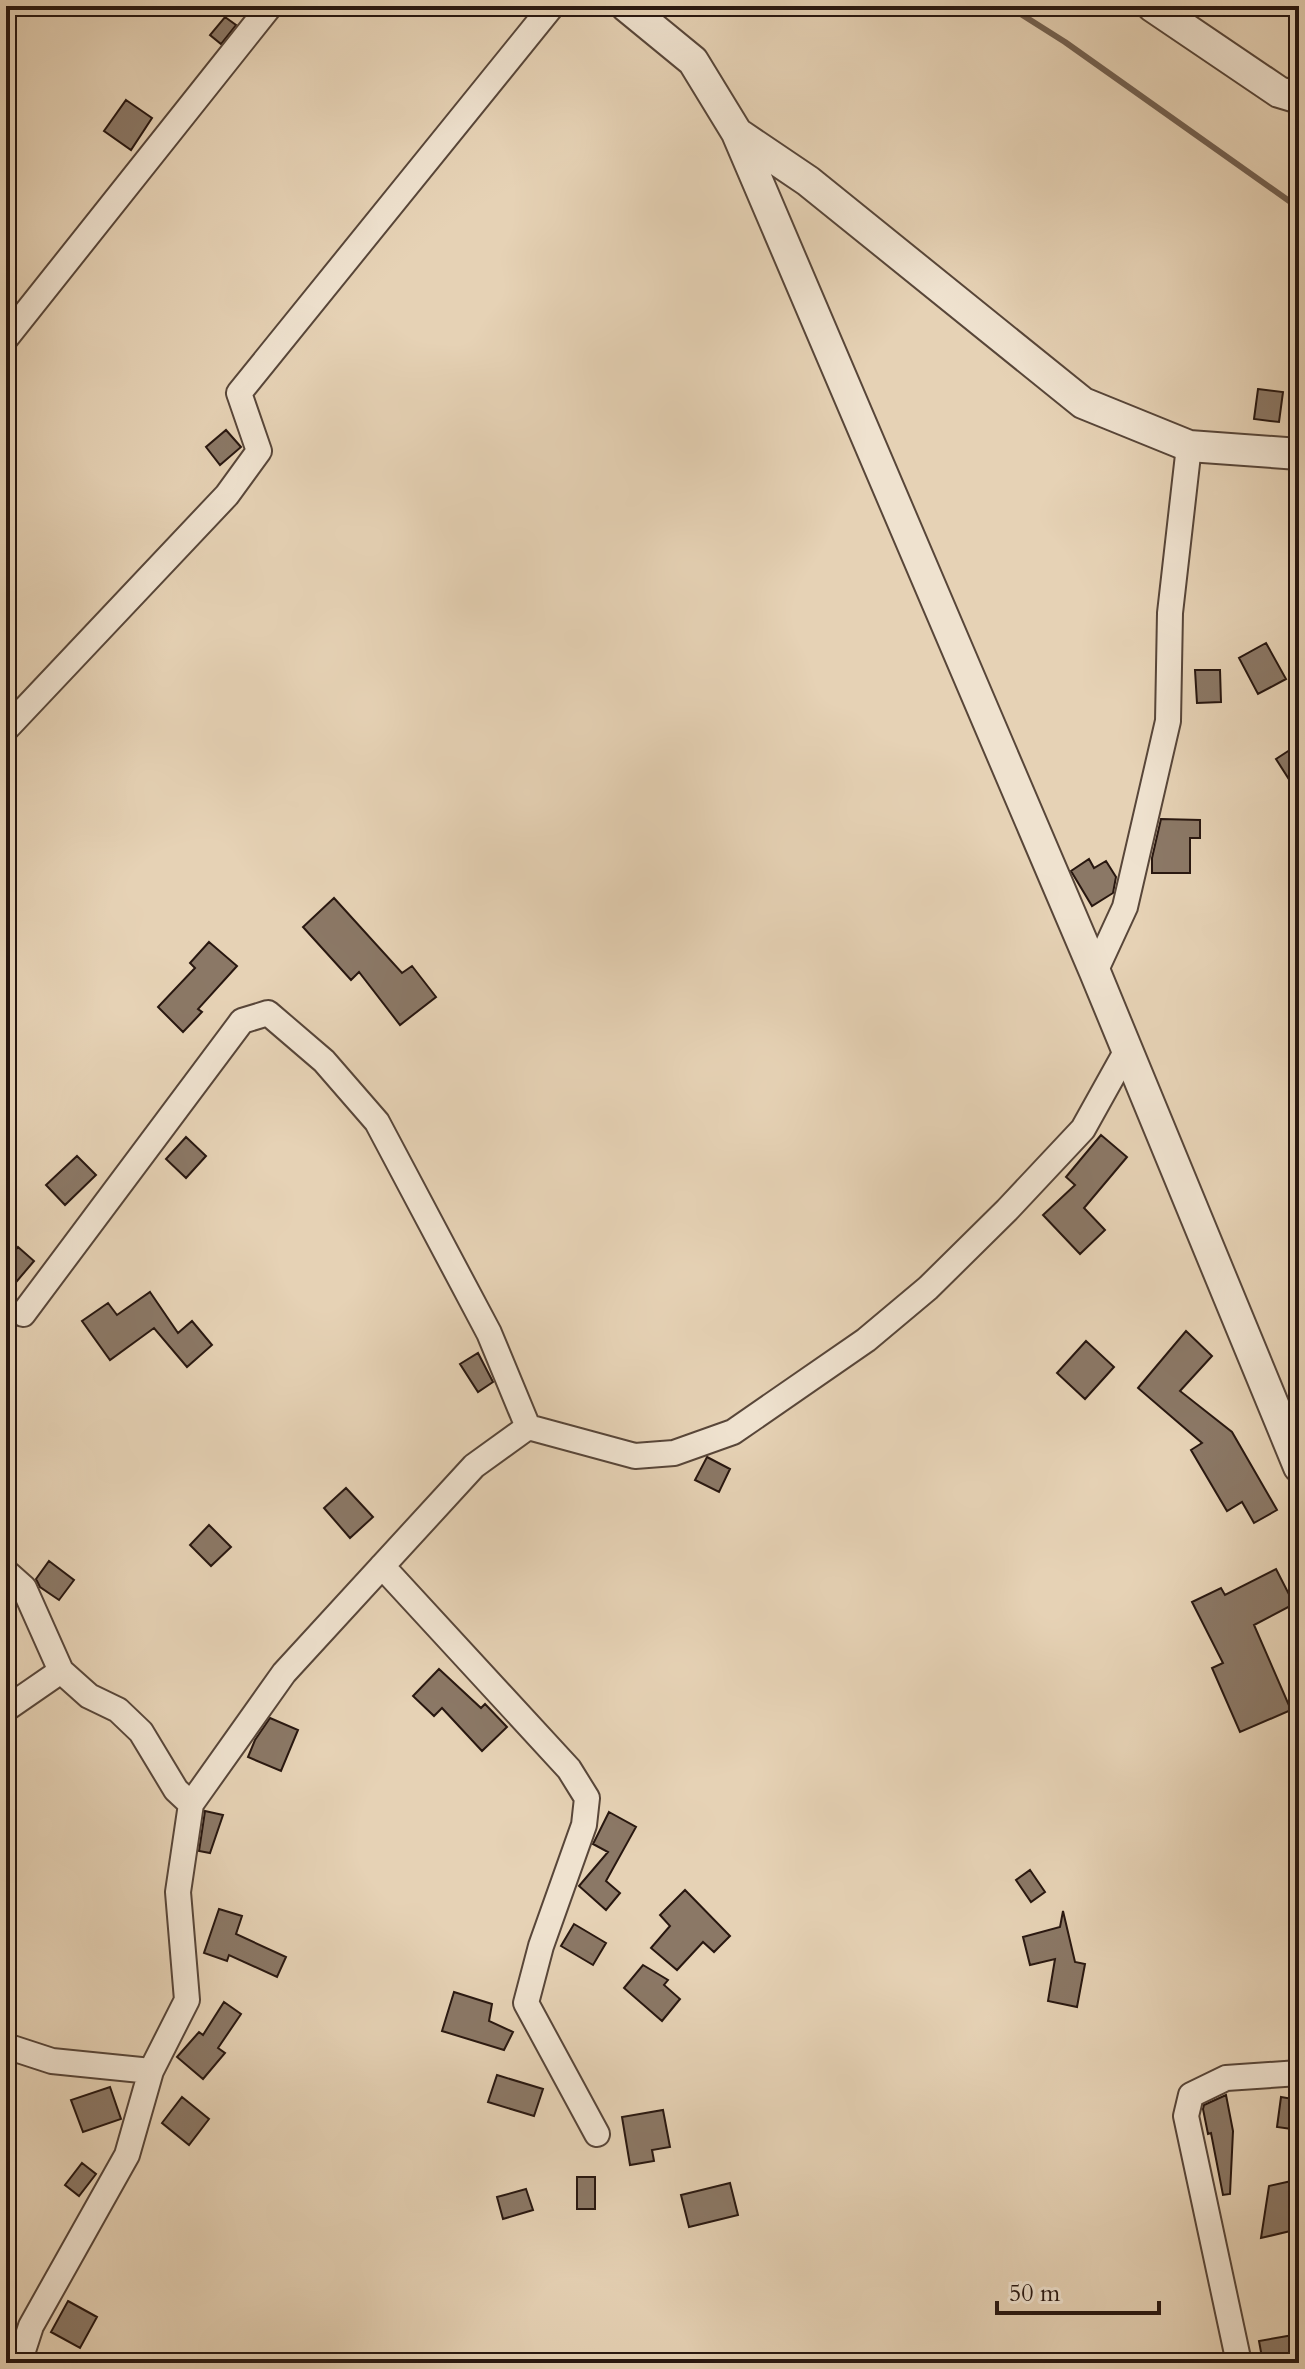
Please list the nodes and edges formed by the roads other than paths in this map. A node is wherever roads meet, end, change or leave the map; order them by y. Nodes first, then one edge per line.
1 (270, 6) edge
2 (552, 6) edge
3 (626, 6) edge
4 (1152, 6) edge
5 (1299, 98) edge
6 (737, 133) junction
7 (6, 338) edge
8 (1189, 446) junction
9 (1299, 454) edge
10 (6, 729) edge
11 (1095, 972) junction
12 (1127, 1050) junction
13 (23, 1314) dead end
14 (528, 1427) junction
15 (1299, 1467) edge
16 (382, 1566) junction
17 (6, 1572) edge
18 (61, 1671) junction
19 (6, 1709) edge
20 (191, 1804) junction
21 (6, 2046) edge
22 (151, 2071) junction
23 (1299, 2073) edge
24 (597, 2134) dead end
25 (19, 2363) edge
26 (1239, 2363) edge

1 - 7 street
2 - 10 street
3 - 6 street
4 - 5 street
6 - 8 street
6 - 11 street
8 - 9 street
8 - 11 street
11 - 12 street
12 - 14 street
12 - 15 street
13 - 14 street
14 - 16 street
16 - 20 street
16 - 24 street
17 - 18 street
18 - 19 street
18 - 20 street
20 - 22 street
21 - 22 street
22 - 25 street
23 - 26 street

